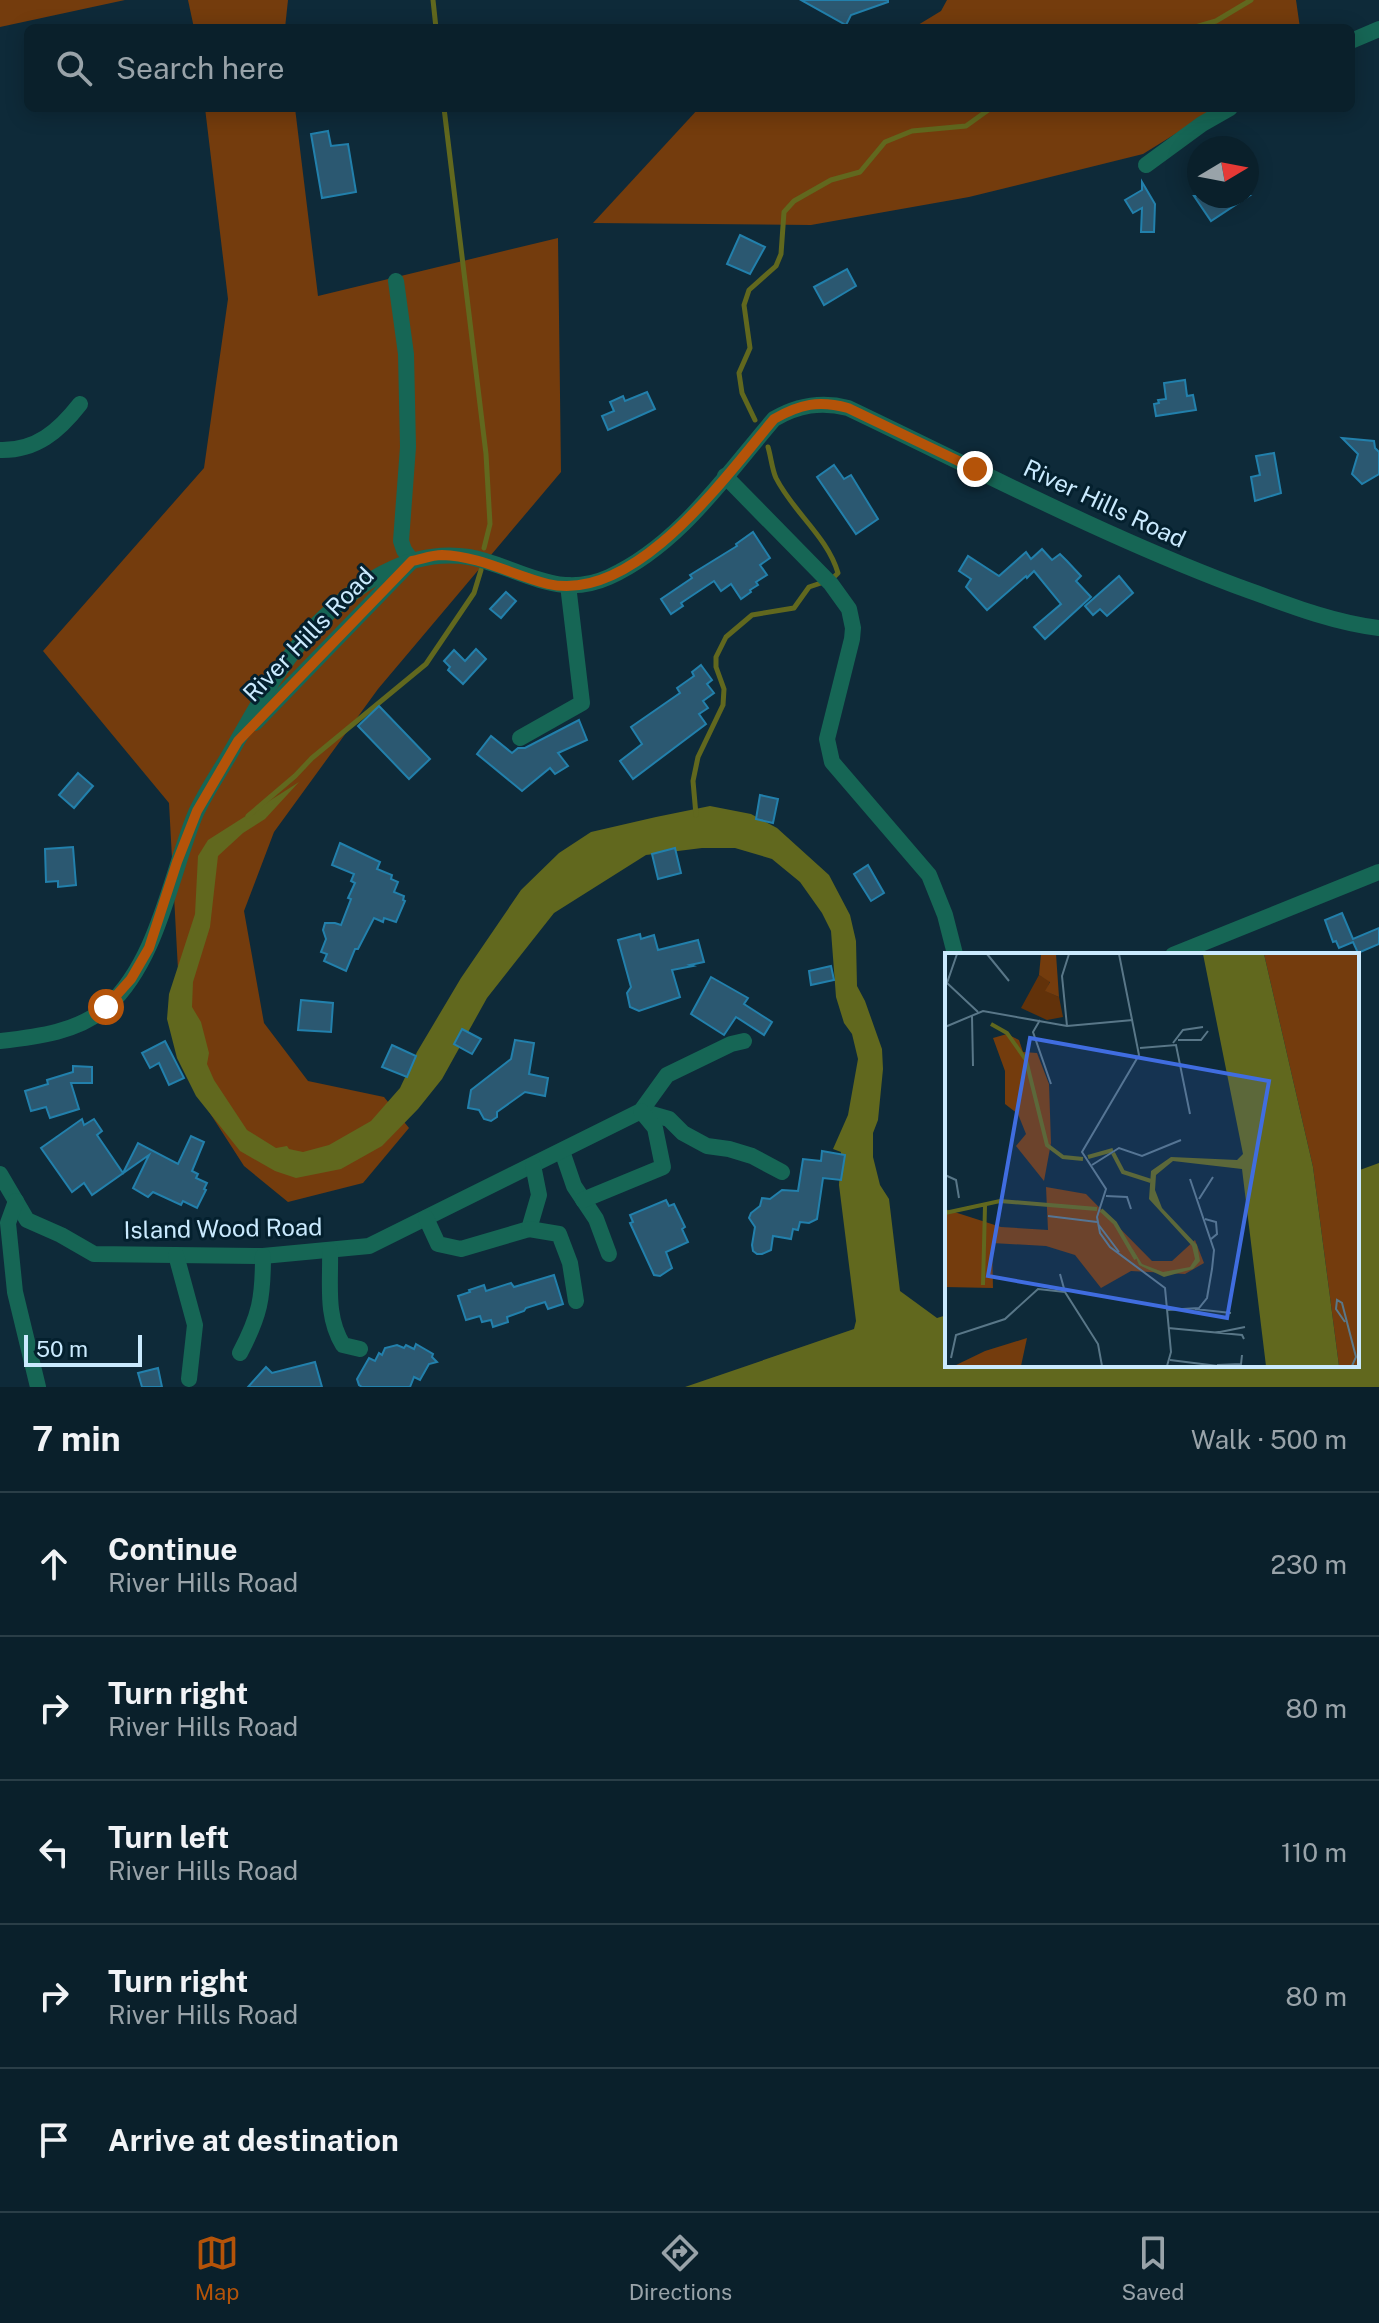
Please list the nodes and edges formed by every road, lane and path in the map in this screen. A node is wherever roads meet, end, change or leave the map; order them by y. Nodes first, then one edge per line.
1 (1379, 29) edge
2 (1355, 39) edge
3 (1223, 112) edge
4 (1146, 165) dead end
5 (396, 281) dead end
6 (80, 404) dead end
7 (0, 450) edge
8 (725, 476) junction
9 (412, 561) junction
10 (568, 585) junction
11 (1379, 628) edge
12 (520, 738) dead end
13 (238, 741) junction
14 (1379, 872) edge
15 (955, 953) edge
16 (1178, 953) edge
17 (0, 1041) edge
18 (744, 1041) dead end
19 (641, 1111) junction
20 (562, 1151) junction
21 (533, 1165) junction
22 (782, 1172) dead end
23 (0, 1174) edge
24 (583, 1200) junction
25 (16, 1201) junction
26 (426, 1218) junction
27 (529, 1229) junction
28 (330, 1250) junction
29 (609, 1254) dead end
30 (176, 1255) junction
31 (263, 1256) junction
32 (576, 1301) dead end
33 (360, 1349) dead end
34 (240, 1353) dead end
35 (189, 1379) dead end
36 (38, 1387) edge

1 - 2 street
3 - 4 street
5 - 9 street
6 - 7 street
8 - 10 street, River Hills Road
8 - 11 street, River Hills Road
8 - 15 street
9 - 10 street, River Hills Road
9 - 13 street, River Hills Road
9 - 13 street, River Hills Road
10 - 12 street
13 - 17 street, River Hills Road
14 - 16 street
18 - 19 street
19 - 20 street, Island Wood Road
19 - 22 street
19 - 24 street
20 - 21 street, Island Wood Road
20 - 24 street
21 - 26 street, Island Wood Road
21 - 27 street
23 - 25 street, Island Wood Road
24 - 29 street
25 - 30 street, Island Wood Road
25 - 36 street
26 - 27 street
26 - 28 street, Island Wood Road
27 - 32 street
28 - 31 street, Island Wood Road
28 - 33 street
30 - 31 street, Island Wood Road
30 - 35 street
31 - 34 street

